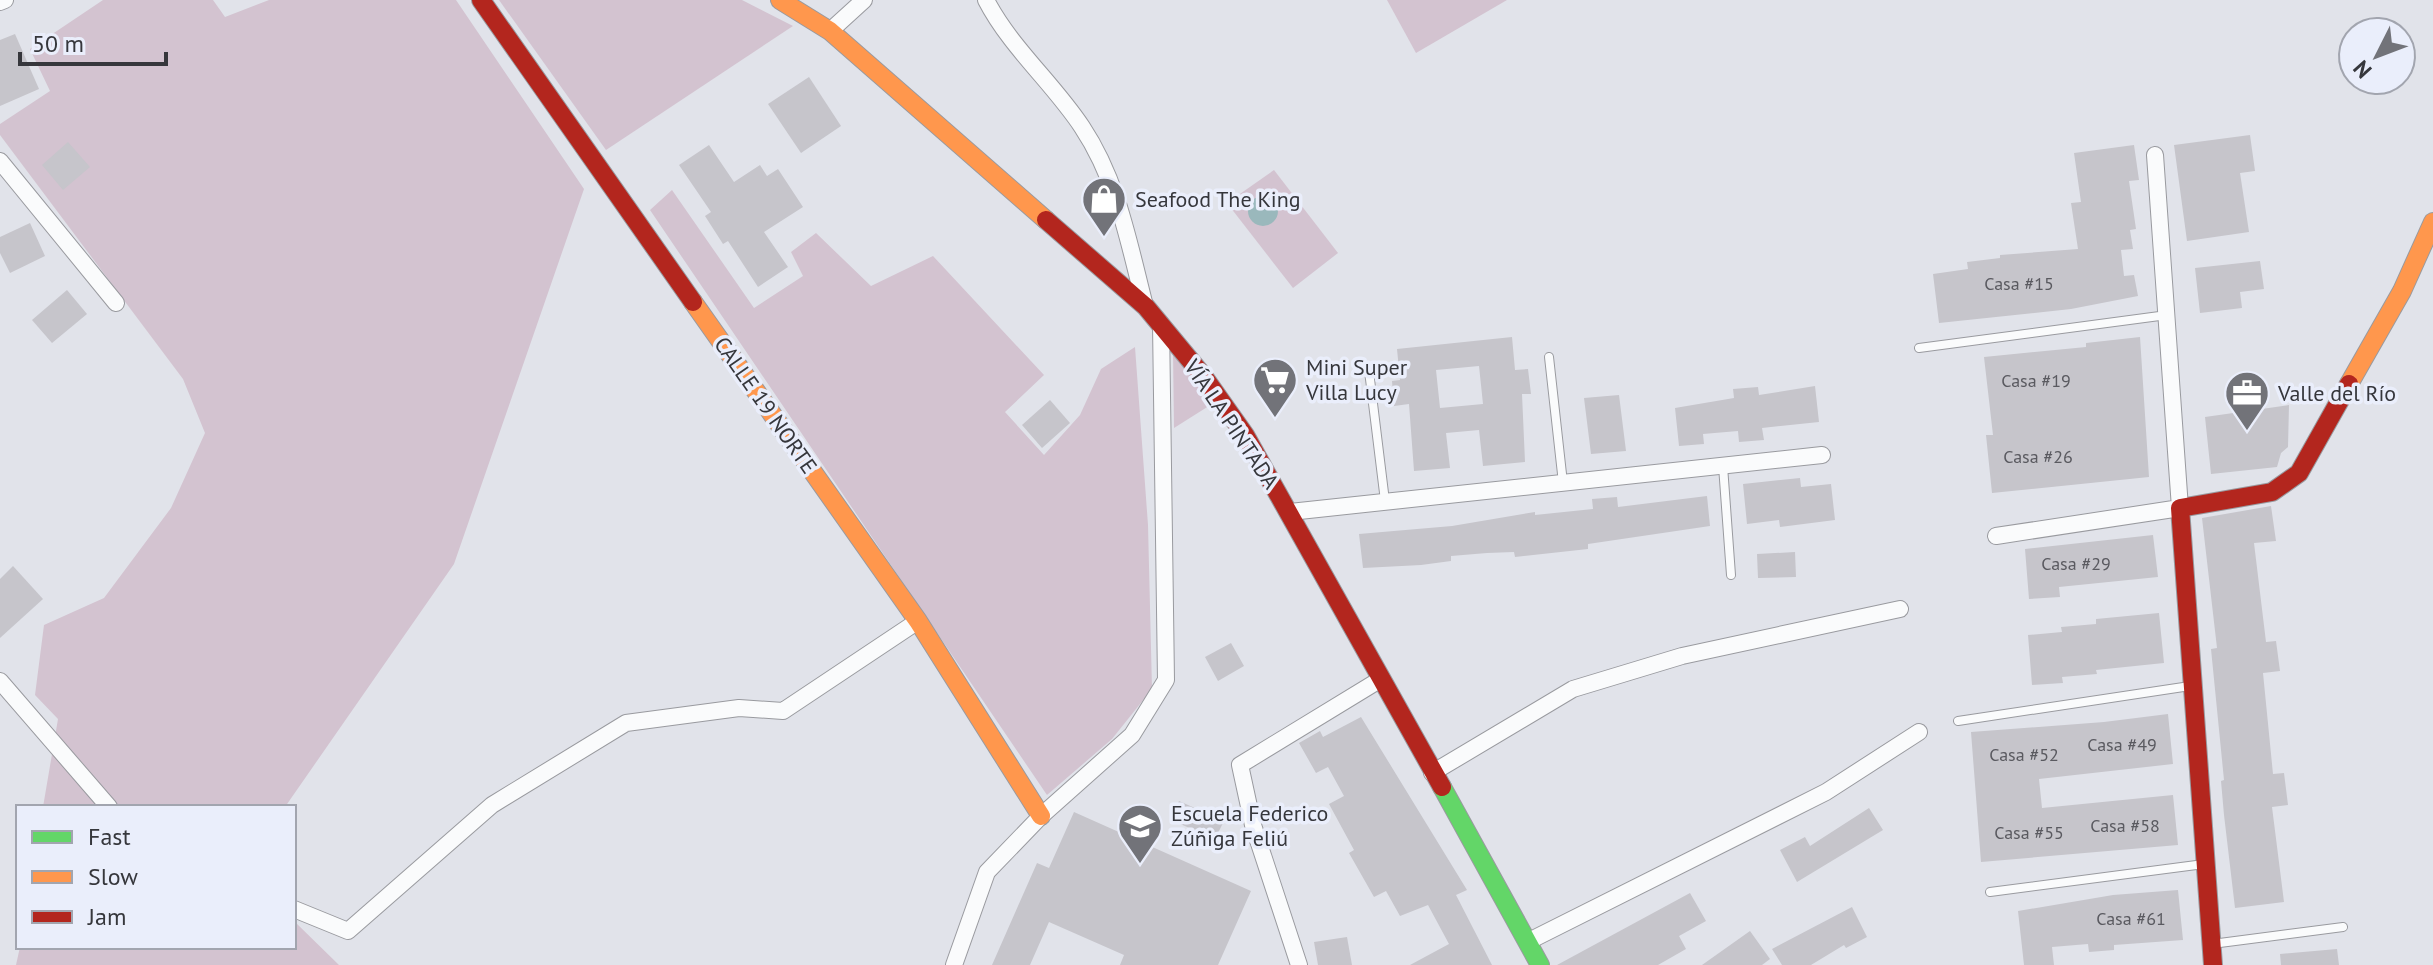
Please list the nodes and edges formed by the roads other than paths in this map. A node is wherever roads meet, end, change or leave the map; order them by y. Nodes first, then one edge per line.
1 (481, 0) edge
2 (780, 0) edge
3 (864, 0) edge
4 (986, 0) edge
5 (830, 31) junction
6 (2155, 155) dead end
7 (0, 161) edge
8 (2433, 222) edge
9 (116, 303) dead end
10 (1146, 307) junction
11 (2167, 315) junction
12 (1161, 324) junction
13 (1919, 348) dead end
14 (1549, 357) dead end
15 (1369, 371) dead end
16 (1822, 455) dead end
17 (1723, 466) junction
18 (1563, 483) junction
19 (1385, 501) junction
20 (2180, 508) junction
21 (1290, 512) junction
22 (1996, 536) dead end
23 (1731, 575) dead end
24 (1900, 609) dead end
25 (918, 621) junction
26 (1381, 679) junction
27 (0, 681) edge
28 (2191, 686) junction
29 (1958, 721) dead end
30 (1919, 732) dead end
31 (1432, 773) junction
32 (107, 805) edge
33 (1041, 816) junction
34 (2205, 864) junction
35 (1990, 892) dead end
36 (296, 910) edge
37 (2343, 927) dead end
38 (1527, 942) junction
39 (2211, 945) junction
40 (954, 965) edge
41 (1299, 965) edge
42 (1540, 965) edge
43 (2213, 965) edge

1 - 25 street, CALLE 19 NORTE
2 - 5 street, VÍA LA PINTADA
3 - 5 street
4 - 10 street
5 - 10 street, VÍA LA PINTADA
6 - 11 street
7 - 9 street
8 - 20 street
10 - 12 street, VÍA LA PINTADA
11 - 13 lane
11 - 20 street
12 - 21 street, VÍA LA PINTADA
12 - 33 street
14 - 18 lane
15 - 19 lane
16 - 17 street
17 - 18 street
17 - 23 lane
18 - 19 street
19 - 21 street
20 - 22 street
20 - 28 street
21 - 26 street, VÍA LA PINTADA
24 - 31 street
25 - 33 street, CALLE 19 NORTE
25 - 36 street
26 - 31 street, VÍA LA PINTADA
26 - 41 street
27 - 32 street
28 - 29 lane
28 - 34 street
30 - 38 street
31 - 38 street, VÍA LA PINTADA
33 - 40 street
34 - 35 lane
34 - 39 street
37 - 39 lane
38 - 42 street, VÍA LA PINTADA
39 - 43 street

